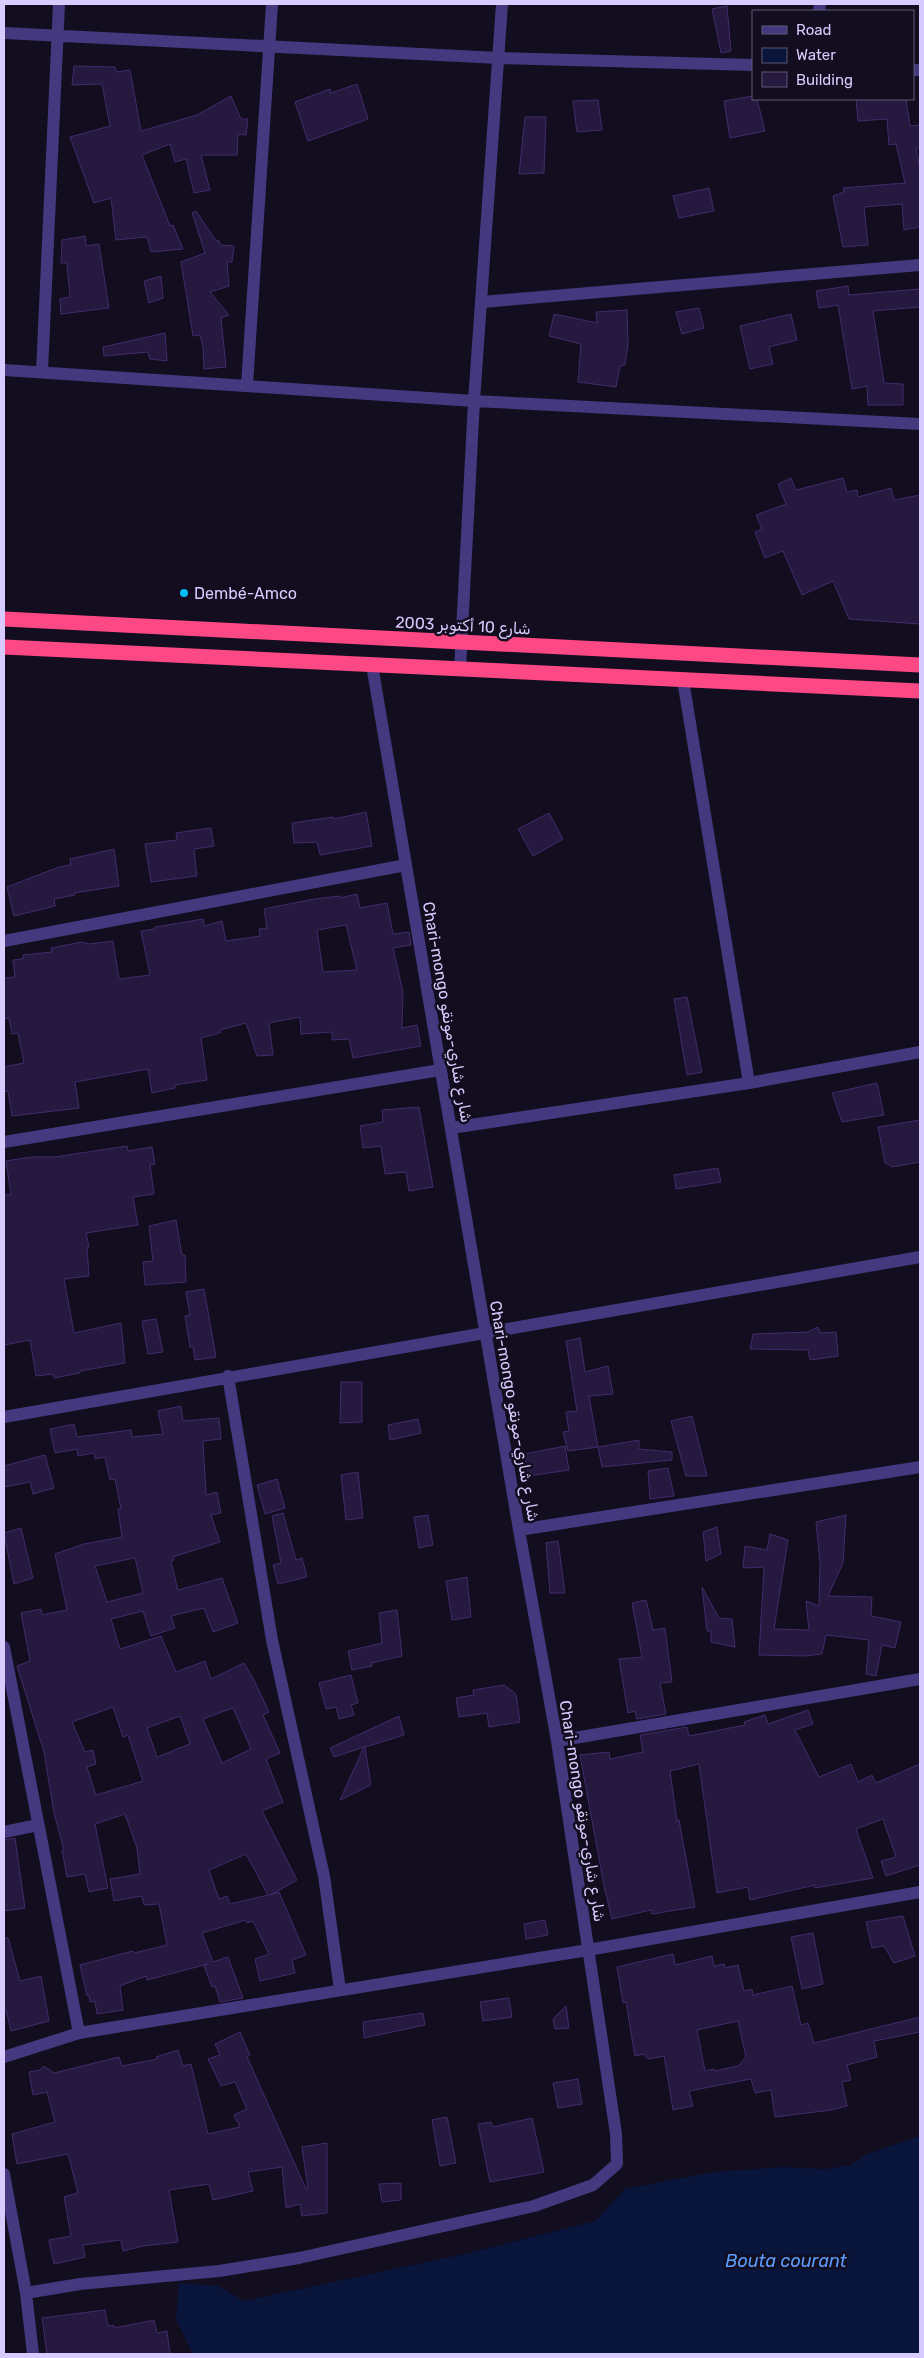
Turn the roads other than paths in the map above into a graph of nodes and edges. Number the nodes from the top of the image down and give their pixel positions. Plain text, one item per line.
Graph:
1 (60, 4) edge
2 (272, 4) edge
3 (502, 4) edge
4 (4, 33) edge
5 (57, 35) junction
6 (269, 47) junction
7 (499, 58) junction
8 (752, 66) edge
9 (920, 264) edge
10 (482, 302) junction
11 (4, 370) edge
12 (42, 371) junction
13 (247, 385) junction
14 (474, 401) junction
15 (920, 424) edge
16 (4, 619) edge
17 (462, 643) junction
18 (4, 647) edge
19 (372, 665) junction
20 (920, 665) edge
21 (460, 669) junction
22 (683, 680) junction
23 (920, 691) edge
24 (406, 865) junction
25 (4, 941) edge
26 (920, 1052) edge
27 (440, 1070) junction
28 (749, 1082) junction
29 (451, 1128) junction
30 (4, 1142) edge
31 (920, 1257) edge
32 (485, 1332) junction
33 (228, 1376) junction
34 (4, 1417) edge
35 (920, 1467) edge
36 (519, 1530) junction
37 (4, 1647) edge
38 (920, 1679) edge
39 (557, 1741) junction
40 (38, 1825) junction
41 (4, 1832) edge
42 (920, 1892) edge
43 (588, 1950) junction
44 (340, 1990) junction
45 (80, 2033) junction
46 (4, 2057) edge
47 (4, 2174) edge
48 (26, 2293) junction
49 (33, 2354) edge

1 - 5 street
2 - 6 street
3 - 7 street
4 - 5 street
5 - 6 street
5 - 12 street
6 - 7 street
6 - 13 street
7 - 8 street
7 - 10 street
9 - 10 street
10 - 14 street
11 - 12 street
12 - 13 street
13 - 14 street
14 - 15 street
14 - 17 street
16 - 17 highway, شارع 10 أكتوبر 2003
17 - 20 highway, شارع 10 أكتوبر 2003
17 - 21 street
18 - 19 highway
19 - 21 highway
19 - 24 street, Chari-mongo شار ع شاري-مونقو
21 - 22 highway
22 - 23 highway
22 - 28 street
24 - 25 street
24 - 27 street, Chari-mongo شار ع شاري-مونقو
26 - 28 street
27 - 29 street, Chari-mongo شار ع شاري-مونقو
27 - 30 street
28 - 29 street
29 - 32 street, Chari-mongo شار ع شاري-مونقو
31 - 32 street
32 - 33 street
32 - 36 street, Chari-mongo شار ع شاري-مونقو
33 - 34 street
33 - 44 street
35 - 36 street
36 - 39 street, Chari-mongo شار ع شاري-مونقو
37 - 40 street
38 - 39 street
39 - 43 street, Chari-mongo شار ع شاري-مونقو
40 - 41 street
40 - 45 street
42 - 43 street
43 - 44 street
43 - 48 street, Chari-mongo شار ع شاري-مونقو
44 - 45 street
45 - 46 street
47 - 48 street
48 - 49 street

